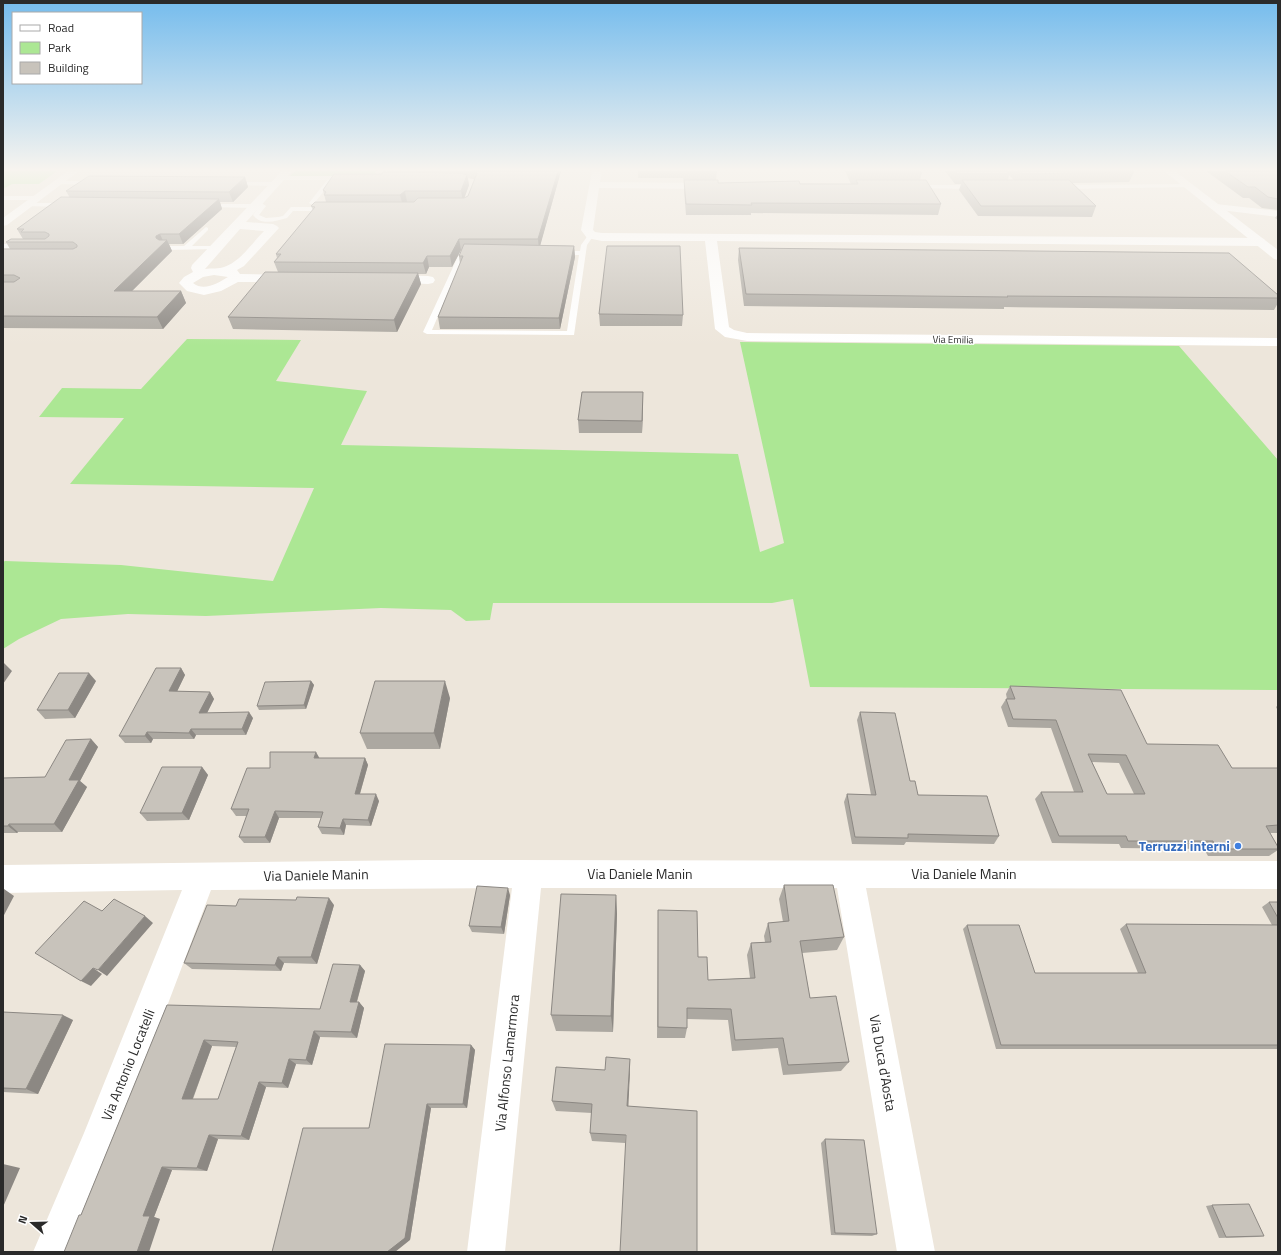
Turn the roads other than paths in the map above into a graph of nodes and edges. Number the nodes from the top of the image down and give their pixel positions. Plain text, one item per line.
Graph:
1 (206, 229) dead end
2 (234, 230) edge
3 (272, 230) edge
4 (587, 230) edge
5 (1244, 230) edge
6 (591, 235) junction
7 (711, 239) junction
8 (1260, 242) junction
9 (3, 246) edge
10 (35, 246) edge
11 (165, 248) edge
12 (186, 248) junction
13 (216, 248) junction
14 (478, 252) edge
15 (553, 253) edge
16 (583, 253) junction
17 (1278, 256) edge
18 (201, 273) junction
19 (230, 275) junction
20 (305, 279) edge
21 (374, 279) edge
22 (428, 280) dead end
23 (1278, 342) edge
24 (528, 874) junction
25 (849, 874) junction
26 (1278, 875) edge
27 (202, 877) junction
28 (3, 879) edge
29 (52, 1252) edge
30 (486, 1252) edge
31 (916, 1252) edge

1 - 12 lane
2 - 13 street
3 - 19 street
4 - 6 street
5 - 8 street
6 - 7 street
6 - 16 lane
7 - 8 street
7 - 23 street, Via Emilia
8 - 17 street
9 - 10 lane
11 - 12 lane
12 - 13 lane
13 - 18 street
14 - 16 lane
15 - 16 lane
18 - 19 street
18 - 19 street
19 - 20 street
21 - 22 street
24 - 25 street, Via Daniele Manin
24 - 27 street, Via Daniele Manin
24 - 30 street, Via Alfonso Lamarmora
25 - 26 street, Via Daniele Manin
25 - 31 street, Via Duca d'Aosta
27 - 28 street, Via Daniele Manin
27 - 29 street, Via Antonio Locatelli

